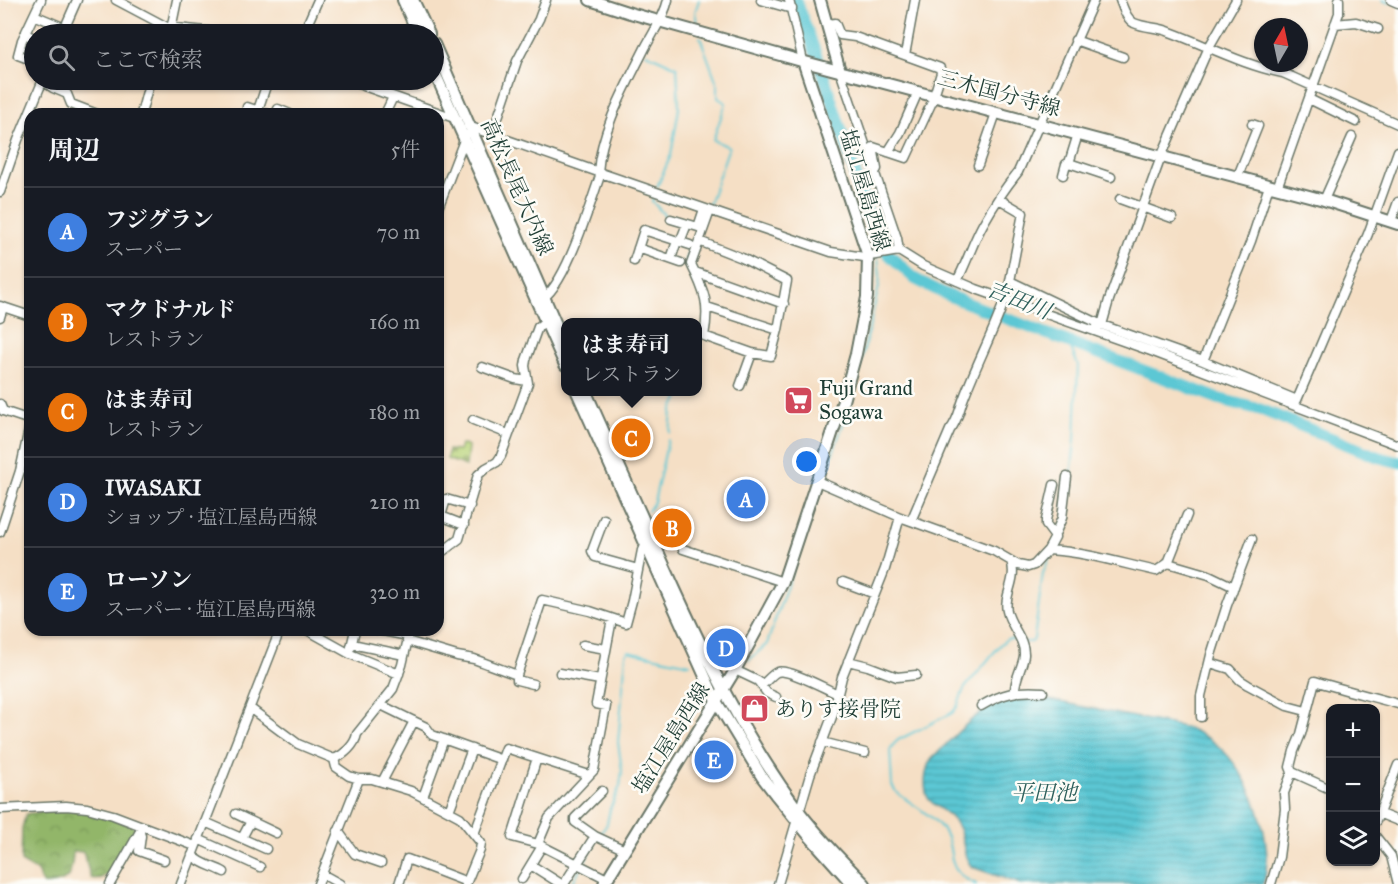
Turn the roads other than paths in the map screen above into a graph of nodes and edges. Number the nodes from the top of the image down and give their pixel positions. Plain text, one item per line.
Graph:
1 (41, 0) edge
2 (78, 0) edge
3 (116, 0) edge
4 (177, 0) edge
5 (318, 0) edge
6 (403, 0) edge
7 (413, 0) edge
8 (546, 0) edge
9 (590, 0) edge
10 (668, 0) edge
11 (761, 0) edge
12 (820, 0) edge
13 (915, 0) edge
14 (1094, 0) edge
15 (1120, 0) edge
16 (1236, 0) edge
17 (1339, 0) edge
18 (1391, 0) edge
19 (1398, 3) edge
20 (790, 4) edge
21 (34, 15) junction
22 (660, 21) junction
23 (30, 24) edge
24 (51, 24) edge
25 (67, 24) edge
26 (161, 24) edge
27 (172, 24) edge
28 (307, 24) edge
29 (414, 24) edge
30 (424, 24) edge
31 (827, 24) junction
32 (1335, 24) junction
33 (1378, 29) dead end
34 (24, 37) edge
35 (1075, 40) junction
36 (1209, 47) junction
37 (905, 55) junction
38 (24, 57) edge
39 (1124, 57) dead end
40 (804, 62) junction
41 (444, 67) edge
42 (839, 70) junction
43 (1313, 87) junction
44 (39, 90) edge
45 (58, 90) edge
46 (147, 90) edge
47 (265, 90) edge
48 (373, 90) edge
49 (442, 90) edge
50 (918, 92) junction
51 (933, 96) junction
52 (393, 98) junction
53 (1309, 99) junction
54 (247, 107) dead end
55 (31, 108) edge
56 (81, 108) edge
57 (143, 108) edge
58 (251, 108) edge
59 (259, 108) edge
60 (388, 108) edge
61 (424, 108) edge
62 (996, 113) junction
63 (444, 115) edge
64 (454, 118) junction
65 (1356, 122) dead end
66 (1038, 124) junction
67 (1252, 124) dead end
68 (1398, 124) edge
69 (24, 126) edge
70 (469, 126) junction
71 (492, 135) junction
72 (1078, 135) junction
73 (1352, 137) dead end
74 (464, 140) junction
75 (1398, 151) edge
76 (888, 152) junction
77 (1161, 157) junction
78 (1069, 163) junction
79 (978, 165) dead end
80 (874, 172) junction
81 (599, 173) junction
82 (1063, 175) dead end
83 (1111, 177) dead end
84 (1238, 178) junction
85 (1273, 187) junction
86 (0, 192) edge
87 (444, 192) edge
88 (1120, 198) dead end
89 (999, 199) junction
90 (1324, 201) junction
91 (1398, 202) edge
92 (1143, 208) junction
93 (707, 210) junction
94 (1374, 216) junction
95 (671, 219) dead end
96 (1172, 219) dead end
97 (1394, 222) edge
98 (687, 224) junction
99 (699, 241) junction
100 (678, 242) junction
101 (690, 245) dead end
102 (638, 248) junction
103 (897, 252) junction
104 (870, 256) junction
105 (671, 259) junction
106 (634, 261) dead end
107 (681, 263) dead end
108 (694, 272) junction
109 (957, 280) junction
110 (540, 299) junction
111 (1004, 302) junction
112 (784, 304) junction
113 (1, 306) edge
114 (707, 307) junction
115 (24, 314) edge
116 (0, 317) edge
117 (549, 319) junction
118 (1061, 320) junction
119 (1102, 325) junction
120 (778, 330) junction
121 (561, 338) edge
122 (561, 353) edge
123 (752, 353) junction
124 (1203, 361) junction
125 (482, 367) dead end
126 (527, 381) junction
127 (740, 386) dead end
128 (579, 396) edge
129 (588, 396) edge
130 (0, 404) edge
131 (24, 418) edge
132 (473, 420) dead end
133 (508, 434) junction
134 (1398, 445) edge
135 (24, 453) edge
136 (1067, 477) dead end
137 (817, 481) junction
138 (1065, 488) junction
139 (444, 504) edge
140 (470, 506) junction
141 (1187, 515) dead end
142 (900, 517) junction
143 (444, 518) edge
144 (604, 519) dead end
145 (911, 520) junction
146 (464, 525) junction
147 (0, 532) edge
148 (1055, 534) junction
149 (1252, 539) dead end
150 (647, 548) junction
151 (683, 549) dead end
152 (444, 550) edge
153 (1051, 550) junction
154 (1011, 560) junction
155 (1168, 562) junction
156 (638, 570) junction
157 (783, 582) junction
158 (843, 582) dead end
159 (1234, 587) junction
160 (875, 594) junction
161 (612, 619) junction
162 (278, 636) edge
163 (318, 636) edge
164 (354, 636) edge
165 (408, 636) edge
166 (352, 644) junction
167 (583, 645) dead end
168 (606, 649) junction
169 (350, 654) junction
170 (404, 655) junction
171 (848, 661) junction
172 (1210, 663) junction
173 (735, 670) junction
174 (560, 673) dead end
175 (399, 674) junction
176 (517, 675) junction
177 (916, 675) dead end
178 (600, 681) junction
179 (533, 684) dead end
180 (762, 685) junction
181 (723, 690) junction
182 (1015, 692) junction
183 (1043, 692) dead end
184 (838, 694) junction
185 (776, 697) dead end
186 (716, 701) junction
187 (381, 705) junction
188 (1398, 705) edge
189 (981, 706) dead end
190 (251, 709) junction
191 (1306, 711) junction
192 (1201, 717) dead end
193 (414, 721) junction
194 (444, 739) junction
195 (822, 742) junction
196 (472, 749) junction
197 (865, 753) dead end
198 (537, 758) junction
199 (334, 759) junction
200 (502, 760) junction
201 (1398, 765) edge
202 (1292, 772) junction
203 (589, 775) junction
204 (359, 779) junction
205 (382, 782) junction
206 (1326, 787) edge
207 (602, 791) dead end
208 (423, 797) junction
209 (0, 809) edge
210 (449, 811) junction
211 (1377, 812) edge
212 (236, 814) dead end
213 (1380, 814) edge
214 (798, 817) junction
215 (251, 821) junction
216 (1398, 821) edge
217 (205, 822) junction
218 (141, 829) junction
219 (338, 831) junction
220 (276, 833) dead end
221 (474, 834) junction
222 (242, 838) junction
223 (598, 838) junction
224 (1380, 842) edge
225 (540, 845) junction
226 (195, 847) junction
227 (266, 849) dead end
228 (625, 850) junction
229 (164, 860) dead end
230 (381, 863) dead end
231 (531, 865) junction
232 (260, 867) dead end
233 (579, 867) junction
234 (224, 872) dead end
235 (322, 874) junction
236 (522, 879) dead end
237 (447, 880) edge
238 (605, 882) edge
239 (466, 883) edge
240 (110, 884) edge
241 (181, 884) edge
242 (318, 884) edge
243 (340, 884) edge
244 (399, 884) edge
245 (563, 884) edge
246 (778, 884) edge
247 (852, 884) edge
248 (865, 884) edge
249 (1270, 884) edge
250 (1398, 884) edge

1 - 21 street
2 - 25 street
3 - 26 street
4 - 27 street
5 - 28 street
6 - 29 main road
7 - 30 main road
8 - 71 street
9 - 22 main road, 三木国分寺線
10 - 22 street
11 - 20 street
12 - 31 main road
13 - 37 street
14 - 35 street
15 - 36 street
16 - 36 street
17 - 32 street
18 - 19 street
20 - 40 street
21 - 23 street
21 - 24 street
22 - 40 main road, 三木国分寺線
22 - 81 street
31 - 37 street
31 - 42 main road
32 - 33 street
32 - 43 street
34 - 38 street
35 - 39 street
35 - 66 street
36 - 43 street
36 - 77 street
37 - 51 street
40 - 42 main road, 三木国分寺線
40 - 104 main road, 塩江屋島西線
41 - 70 main road, 高松長尾大内線
42 - 50 main road, 三木国分寺線
42 - 80 street
43 - 53 street
43 - 68 street
44 - 55 street
45 - 56 street
46 - 57 street
47 - 59 street
48 - 52 street
49 - 64 main road, 高松長尾大内線
50 - 51 main road, 三木国分寺線
50 - 76 street
51 - 62 main road, 三木国分寺線
51 - 76 street
52 - 60 street
52 - 61 street
53 - 65 street
53 - 85 street
54 - 58 street
62 - 66 main road, 三木国分寺線
62 - 79 street
63 - 64 street
64 - 70 street
64 - 74 main road, 高松長尾大内線
66 - 72 main road, 三木国分寺線
66 - 89 street
67 - 84 street
69 - 86 street
70 - 71 street
70 - 74 street
70 - 110 main road, 高松長尾大内線
71 - 81 street
72 - 77 main road, 三木国分寺線
72 - 78 street
73 - 90 street
74 - 87 street
74 - 110 main road, 高松長尾大内線
75 - 94 street
76 - 80 street
77 - 84 main road, 三木国分寺線
77 - 92 street
78 - 82 street
78 - 83 street
80 - 103 street
81 - 93 street
81 - 110 street
84 - 85 main road, 三木国分寺線
85 - 90 main road, 三木国分寺線
85 - 124 street
88 - 92 street
89 - 109 street
89 - 119 street
90 - 94 main road, 三木国分寺線
91 - 97 street
92 - 96 street
92 - 119 street
93 - 98 street
93 - 99 street
93 - 104 street
94 - 97 main road, 三木国分寺線
94 - 124 street
95 - 98 street
98 - 100 street
99 - 108 street
99 - 112 street
100 - 101 street
100 - 102 street
100 - 105 street
102 - 105 street
102 - 106 street
103 - 104 street
103 - 109 street
104 - 137 main road, 塩江屋島西線
105 - 107 street
108 - 112 street
108 - 114 street
109 - 111 street
110 - 117 main road, 高松長尾大内線
111 - 118 street
111 - 145 street
112 - 120 street
113 - 115 street
113 - 116 street
114 - 120 street
114 - 123 street
117 - 121 main road, 高松長尾大内線
117 - 122 main road, 高松長尾大内線
117 - 126 street
118 - 119 street
118 - 134 street
119 - 124 street
120 - 123 street
123 - 127 street
125 - 126 street
126 - 133 street
128 - 150 main road
129 - 181 main road
130 - 131 street
132 - 133 street
133 - 140 street
135 - 147 street
136 - 138 street
137 - 142 street
137 - 157 main road, 塩江屋島西線
138 - 148 street
138 - 148 street
139 - 140 street
140 - 146 street
141 - 155 street
142 - 145 street
142 - 160 street
143 - 146 street
144 - 156 street
145 - 154 street
146 - 152 street
148 - 153 street
149 - 159 street
150 - 156 street
150 - 186 main road
151 - 157 street
153 - 154 street
153 - 155 street
154 - 182 street
155 - 159 street
156 - 161 street
157 - 173 main road, 塩江屋島西線
158 - 160 street
159 - 172 street
160 - 171 street
161 - 168 street
161 - 176 street
162 - 190 street
163 - 169 street
164 - 166 street
165 - 170 street
165 - 176 street
166 - 169 street
166 - 170 street
167 - 168 street
168 - 178 street
169 - 175 street
170 - 175 street
171 - 177 street
171 - 184 street
172 - 191 street
172 - 192 street
173 - 180 street
173 - 181 main road, 塩江屋島西線
174 - 178 street
175 - 187 street
176 - 179 street
178 - 203 street
180 - 184 street
180 - 185 street
181 - 186 main road, 塩江屋島西線
181 - 214 main road
182 - 183 street
182 - 189 street
184 - 195 street
186 - 214 main road
186 - 228 main road, 塩江屋島西線
187 - 193 street
187 - 199 street
188 - 191 street
190 - 199 street
190 - 217 street
191 - 202 street
193 - 194 street
193 - 205 street
194 - 196 street
194 - 208 street
195 - 197 street
195 - 214 street
196 - 200 street
196 - 210 street
198 - 200 street
198 - 203 street
198 - 225 street
199 - 204 street
200 - 221 street
201 - 211 street
202 - 206 street
202 - 249 street
203 - 225 street
204 - 205 street
204 - 219 street
205 - 208 street
207 - 223 street
208 - 210 street
209 - 218 street
210 - 221 street
212 - 215 street
213 - 216 street
214 - 246 street
214 - 247 main road
214 - 248 main road
215 - 220 street
215 - 222 street
217 - 222 street
217 - 226 street
218 - 226 street
218 - 229 street
218 - 240 street
219 - 230 street
219 - 235 street
221 - 239 street
222 - 227 street
223 - 228 street
223 - 233 street
224 - 250 street
225 - 231 street
225 - 233 street
226 - 232 street
226 - 234 street
226 - 241 street
228 - 238 main road, 塩江屋島西線
231 - 236 street
231 - 245 street
233 - 238 street
233 - 245 street
235 - 242 street
235 - 243 street
237 - 239 street
237 - 244 street

